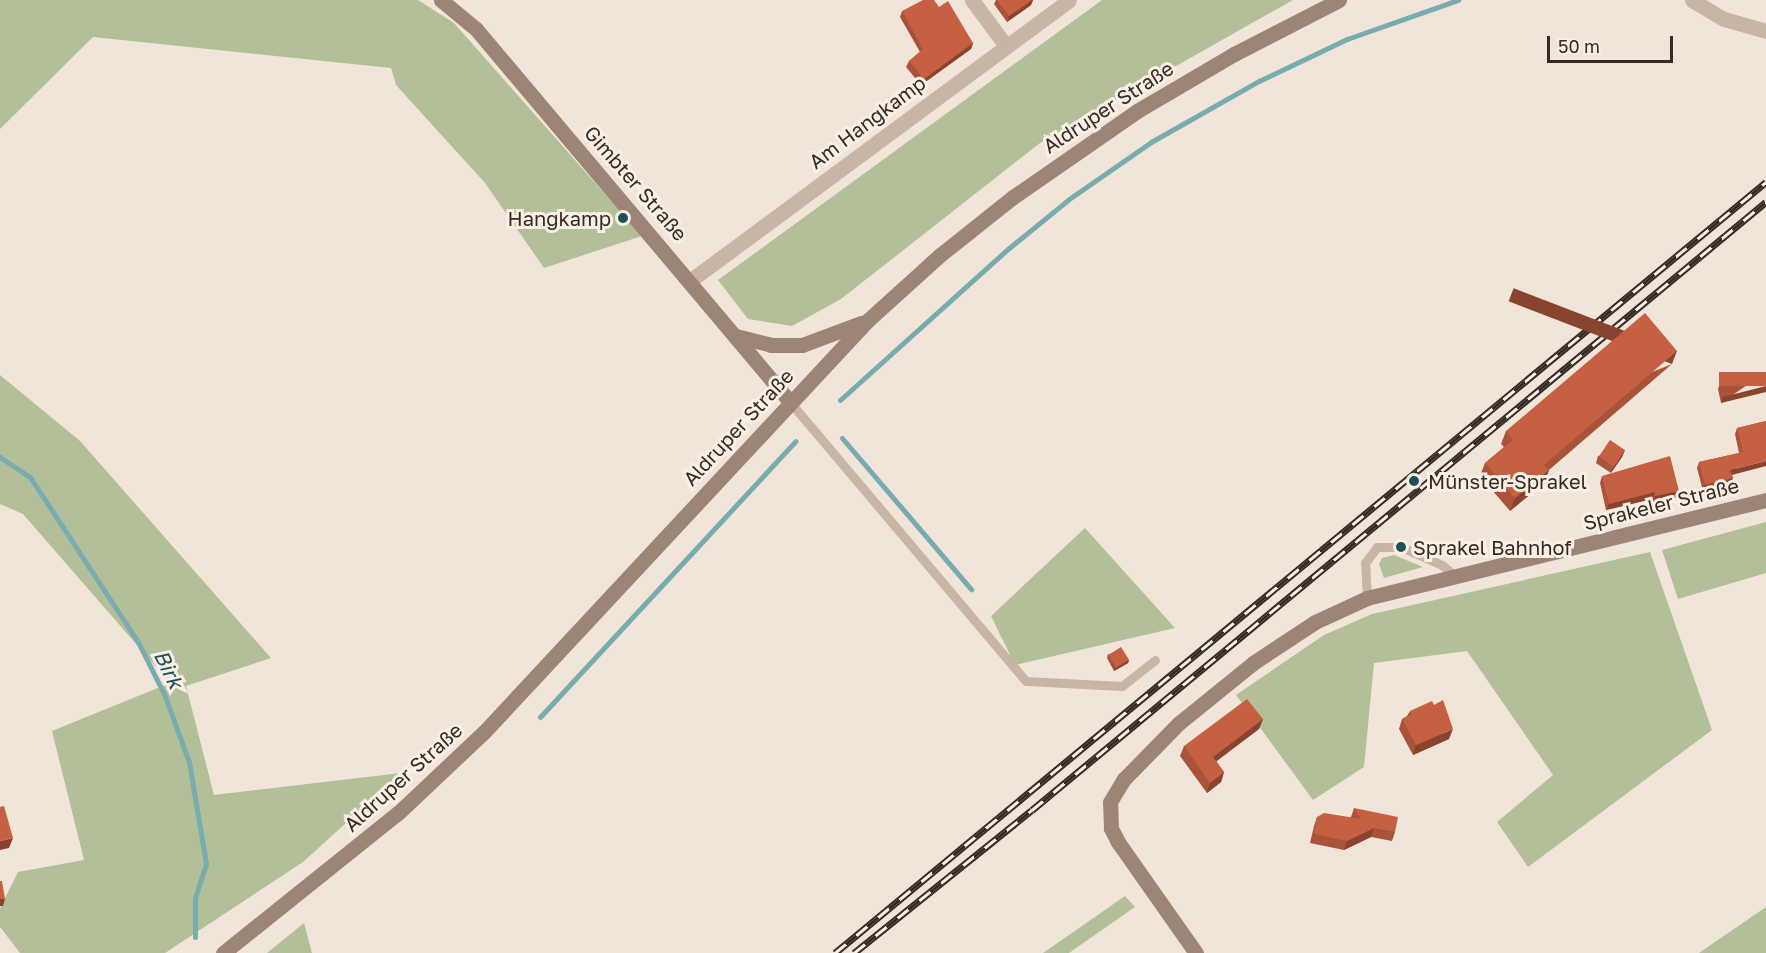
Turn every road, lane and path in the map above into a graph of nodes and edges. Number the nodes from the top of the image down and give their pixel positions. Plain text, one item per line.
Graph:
1 (441, 0) edge
2 (972, 0) edge
3 (1069, 0) edge
4 (1339, 0) edge
5 (1692, 0) edge
6 (1766, 31) edge
7 (1006, 46) junction
8 (691, 280) junction
9 (867, 321) junction
10 (736, 336) junction
11 (790, 402) junction
12 (1766, 500) edge
13 (1454, 575) junction
14 (1367, 598) junction
15 (1155, 660) dead end
16 (223, 953) edge
17 (1196, 953) edge

1 - 8 main road, Gimbter Straße
2 - 7 street
3 - 7 street, Am Hangkamp
4 - 9 main road, Aldruper Straße
5 - 6 street
7 - 8 street, Am Hangkamp
8 - 10 main road, Gimbter Straße
9 - 10 main road
9 - 11 main road, Aldruper Straße
10 - 11 main road, Gimbter Straße
11 - 15 lane
11 - 16 main road, Aldruper Straße
12 - 13 main road, Sprakeler Straße
13 - 14 main road, Sprakeler Straße
13 - 14 lane
14 - 17 main road, Sprakeler Straße

